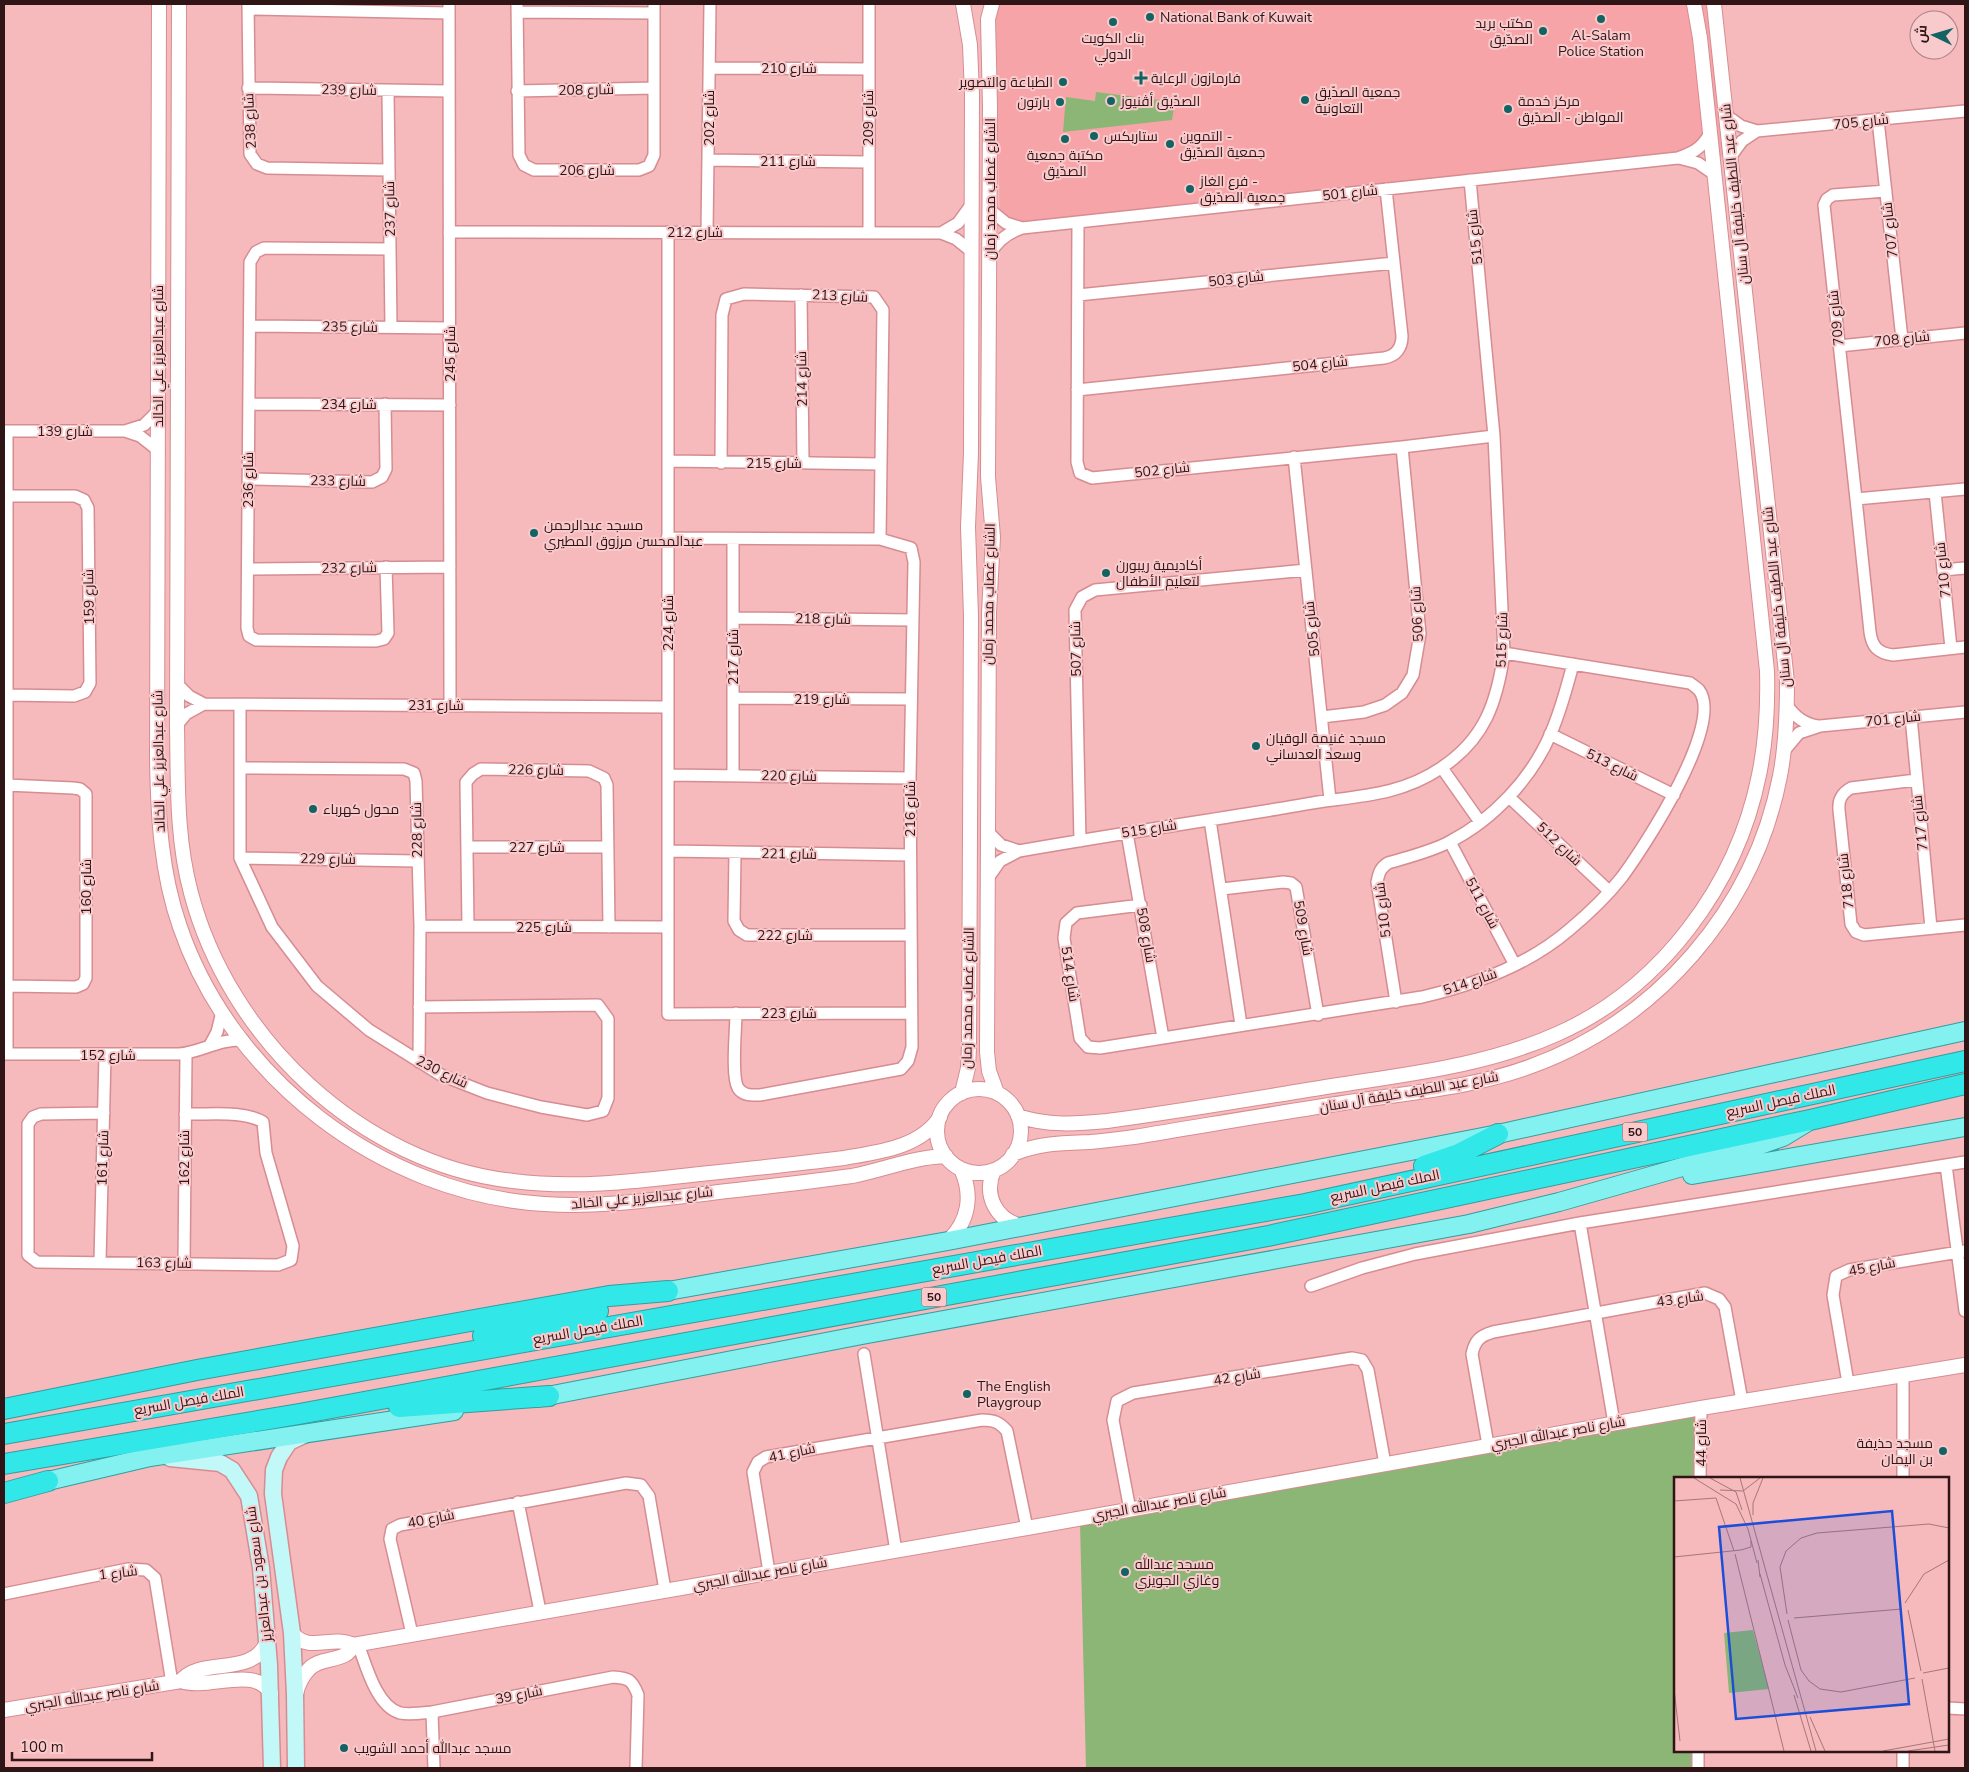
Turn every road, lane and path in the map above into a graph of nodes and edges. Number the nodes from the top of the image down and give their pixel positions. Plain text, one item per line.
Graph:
1 (159, 4) edge
2 (179, 4) edge
3 (710, 4) edge
4 (869, 4) edge
5 (963, 4) edge
6 (992, 4) edge
7 (1694, 4) edge
8 (1714, 4) edge
9 (248, 6) edge
10 (386, 8) edge
11 (449, 8) edge
12 (517, 8) edge
13 (654, 8) edge
14 (709, 68) junction
15 (868, 69) junction
16 (248, 88) junction
17 (654, 88) junction
18 (388, 90) junction
19 (449, 91) junction
20 (517, 91) junction
21 (1965, 111) edge
22 (1726, 116) junction
23 (1878, 120) junction
24 (1758, 132) junction
25 (1709, 136) junction
26 (158, 140) junction
27 (1731, 156) junction
28 (1678, 158) junction
29 (708, 160) junction
30 (868, 162) junction
31 (389, 170) junction
32 (1714, 174) junction
33 (1470, 180) junction
34 (1386, 189) junction
35 (1886, 191) junction
36 (971, 205) junction
37 (989, 209) junction
38 (1078, 222) junction
39 (1022, 228) junction
40 (179, 231) junction
41 (449, 232) junction
42 (668, 232) junction
43 (707, 232) junction
44 (869, 232) junction
45 (941, 233) junction
46 (390, 249) junction
47 (971, 251) junction
48 (989, 256) junction
49 (1394, 263) junction
50 (801, 295) junction
51 (1078, 295) junction
52 (250, 326) junction
53 (391, 327) junction
54 (450, 328) junction
55 (1965, 333) edge
56 (1902, 339) junction
57 (1840, 346) junction
58 (1751, 350) junction
59 (1734, 358) junction
60 (1077, 390) junction
61 (249, 404) junction
62 (385, 404) junction
63 (450, 405) junction
64 (158, 411) junction
65 (6, 431) edge
66 (125, 432) junction
67 (1494, 436) junction
68 (1761, 442) junction
69 (1402, 447) junction
70 (158, 451) junction
71 (1294, 458) junction
72 (668, 461) junction
73 (803, 462) junction
74 (721, 463) junction
75 (880, 464) junction
76 (248, 479) junction
77 (1965, 489) edge
78 (1935, 492) junction
79 (7, 496) junction
80 (1856, 499) junction
81 (968, 527) junction
82 (992, 530) junction
83 (668, 538) junction
84 (733, 539) junction
85 (880, 539) junction
86 (968, 549) junction
87 (992, 553) junction
88 (158, 558) junction
89 (178, 558) junction
90 (450, 567) junction
91 (386, 568) junction
92 (1965, 568) edge
93 (248, 569) junction
94 (1306, 570) junction
95 (1943, 570) junction
96 (178, 576) junction
97 (158, 577) junction
98 (733, 618) junction
99 (912, 620) junction
100 (1965, 647) edge
101 (1951, 648) junction
102 (1504, 653) junction
103 (1574, 664) junction
104 (177, 684) junction
105 (7, 695) junction
106 (733, 698) junction
107 (911, 699) junction
108 (204, 704) junction
109 (240, 704) junction
110 (450, 705) junction
111 (1787, 705) junction
112 (668, 707) junction
113 (1965, 712) edge
114 (1322, 717) junction
115 (1911, 717) junction
116 (177, 725) junction
117 (1820, 726) junction
118 (5, 731) edge
119 (1550, 734) junction
120 (1784, 751) junction
121 (241, 768) junction
122 (1442, 768) junction
123 (668, 775) junction
124 (733, 775) junction
125 (910, 778) junction
126 (1916, 780) junction
127 (7, 785) junction
128 (1674, 795) junction
129 (1509, 797) junction
130 (1330, 800) junction
131 (1210, 820) junction
132 (1480, 822) junction
133 (988, 832) junction
134 (1127, 833) junction
135 (1080, 840) junction
136 (1450, 842) junction
137 (467, 847) junction
138 (608, 847) junction
139 (668, 851) junction
140 (1019, 851) junction
141 (736, 853) junction
142 (910, 855) junction
143 (240, 858) junction
144 (417, 861) junction
145 (988, 879) junction
146 (1222, 889) junction
147 (1609, 891) junction
148 (1141, 905) junction
149 (1965, 925) edge
150 (420, 926) junction
151 (468, 926) junction
152 (609, 927) junction
153 (668, 927) junction
154 (1931, 928) junction
155 (910, 935) junction
156 (1515, 965) junction
157 (6, 986) junction
158 (1396, 1002) junction
159 (419, 1007) junction
160 (222, 1012) junction
161 (911, 1013) junction
162 (668, 1014) joint
163 (736, 1014) junction
164 (1318, 1015) junction
165 (1241, 1025) junction
166 (1965, 1030) edge
167 (1164, 1038) junction
168 (243, 1040) junction
169 (210, 1045) junction
170 (5, 1054) edge
171 (186, 1054) junction
172 (105, 1055) junction
173 (1965, 1061) edge
174 (419, 1062) junction
175 (1411, 1074) junction
176 (1965, 1084) edge
177 (962, 1092) junction
178 (998, 1093) junction
179 (1351, 1102) junction
180 (104, 1113) junction
181 (185, 1114) junction
182 (940, 1116) junction
183 (1018, 1116) junction
184 (1810, 1120) junction
185 (1965, 1127) edge
186 (1498, 1134) junction
187 (1013, 1154) junction
188 (946, 1156) junction
189 (1965, 1162) edge
190 (1946, 1165) junction
191 (961, 1169) junction
192 (994, 1170) junction
193 (1603, 1190) junction
194 (1304, 1204) junction
195 (1580, 1223) junction
196 (1024, 1226) junction
197 (948, 1241) junction
198 (1961, 1252) edge
199 (100, 1261) junction
200 (184, 1263) junction
201 (1311, 1286) dead end
202 (668, 1291) junction
203 (1965, 1311) edge
204 (1596, 1314) junction
205 (864, 1354) dead end
206 (1965, 1365) edge
207 (356, 1371) junction
208 (1903, 1376) junction
209 (1848, 1383) junction
210 (550, 1396) junction
211 (1742, 1401) junction
212 (1701, 1408) junction
213 (4, 1409) edge
214 (300, 1414) junction
215 (1614, 1423) junction
216 (4, 1434) edge
217 (306, 1434) junction
218 (878, 1438) junction
219 (1488, 1445) junction
220 (150, 1457) junction
221 (4, 1464) edge
222 (1385, 1464) junction
223 (1700, 1477) edge
224 (1903, 1477) edge
225 (48, 1481) joint
226 (4, 1491) edge
227 (518, 1502) junction
228 (1130, 1510) junction
229 (1027, 1528) junction
230 (896, 1551) junction
231 (284, 1566) junction
232 (261, 1568) junction
233 (769, 1572) junction
234 (665, 1590) junction
235 (4, 1594) edge
236 (540, 1611) junction
237 (292, 1632) junction
238 (412, 1634) junction
239 (267, 1642) junction
240 (356, 1644) junction
241 (177, 1682) junction
242 (271, 1694) junction
243 (295, 1694) junction
244 (1949, 1708) edge
245 (1965, 1709) edge
246 (4, 1710) edge
247 (432, 1712) junction
248 (1698, 1752) edge
249 (1902, 1752) edge
250 (272, 1768) edge
251 (296, 1768) edge
252 (434, 1768) edge
253 (636, 1768) edge
254 (1698, 1768) edge
255 (1902, 1768) edge

1 - 26 street, شارع عبدالعزيز علي الخالد
2 - 40 street, شارع عبدالعزيز علي الخالد
3 - 14 street, شارع 202
4 - 15 street, شارع 209
5 - 36 street, الشارع غصاب محمد زمان
6 - 37 street, الشارع غصاب محمد زمان
7 - 25 street, شارع عبد اللطيف خليفة آل سنان
8 - 22 street, شارع عبد اللطيف خليفة آل سنان
9 - 10 street
9 - 16 street, شارع 238
10 - 11 street
11 - 19 street, شارع 245
12 - 13 street
12 - 20 street, شارع 206
13 - 17 street, شارع 206
14 - 15 street, شارع 210
14 - 29 street, شارع 202
15 - 30 street, شارع 209
16 - 18 street, شارع 239
16 - 31 street, شارع 238
17 - 20 street, شارع 208
17 - 20 street, شارع 206
18 - 19 street, شارع 239
18 - 31 street, شارع 237
19 - 41 street, شارع 245
21 - 23 street, شارع 705
22 - 24 street, شارع 705
22 - 27 street, شارع عبد اللطيف خليفة آل سنان
23 - 24 street, شارع 705
23 - 35 street, شارع 707
24 - 27 street
25 - 28 street, شارع 501
25 - 32 street, شارع عبد اللطيف خليفة آل سنان
26 - 40 street
26 - 64 street, شارع عبدالعزيز علي الخالد
27 - 58 street, شارع عبد اللطيف خليفة آل سنان
28 - 32 street, شارع 501
28 - 33 street, شارع 501
29 - 30 street, شارع 211
29 - 43 street, شارع 202
30 - 44 street, شارع 209
31 - 46 street, شارع 237
32 - 59 street, شارع عبد اللطيف خليفة آل سنان
33 - 34 street, شارع 501
33 - 67 street, شارع 515
34 - 38 street, شارع 501
34 - 49 street, شارع 504
35 - 56 street, شارع 707
35 - 57 street, شارع 709
36 - 45 street
36 - 47 street, الشارع غصاب محمد زمان
37 - 39 street
37 - 48 street, الشارع غصاب محمد زمان
38 - 39 street, شارع 501
38 - 51 street, شارع 502
39 - 48 street, شارع 501
40 - 89 street, شارع عبدالعزيز علي الخالد
41 - 42 street, شارع 212
41 - 54 street, شارع 245
42 - 43 street, شارع 212
42 - 72 street, شارع 224
43 - 44 street, شارع 212
44 - 45 street, شارع 212
45 - 47 street, شارع 212
46 - 52 street, شارع 236
46 - 53 street, شارع 237
47 - 81 street, الشارع غصاب محمد زمان
48 - 82 street, الشارع غصاب محمد زمان
49 - 51 street, شارع 503
49 - 60 street, شارع 504
50 - 73 street, شارع 214
50 - 74 street, شارع 213
50 - 75 street, شارع 213
51 - 60 street, شارع 502
52 - 53 street, شارع 235
52 - 61 street, شارع 236
53 - 54 street, شارع 235
54 - 63 street, شارع 245
55 - 56 street, شارع 708
56 - 57 street, شارع 708
57 - 80 street, شارع 709
58 - 59 street
58 - 68 street, شارع عبد اللطيف خليفة آل سنان
59 - 68 street
59 - 175 street, شارع عبد اللطيف خليفة آل سنان
60 - 71 street, شارع 502
61 - 62 street, شارع 234
61 - 76 street, شارع 236
62 - 63 street, شارع 234
62 - 76 street, شارع 233
63 - 90 street, شارع 245
64 - 66 street, شارع 139
64 - 70 street, شارع عبدالعزيز علي الخالد
65 - 66 street, شارع 139
65 - 79 street
66 - 70 street, شارع 139
67 - 69 street, شارع 502
67 - 102 street, شارع 515
68 - 111 street, شارع عبد اللطيف خليفة آل سنان
69 - 71 street, شارع 502
69 - 114 street, شارع 506
70 - 88 street, شارع عبدالعزيز علي الخالد
71 - 94 street, شارع 505
72 - 74 street, شارع 215
72 - 83 street, شارع 224
73 - 74 street, شارع 215
73 - 75 street, شارع 215
75 - 85 street, شارع 213
76 - 93 street, شارع 236
77 - 78 street
78 - 80 street
78 - 95 street, شارع 710
79 - 105 street
79 - 105 street, شارع 159
80 - 101 street, شارع 709
81 - 82 street
81 - 86 street, الشارع غصاب محمد زمان
82 - 87 street, الشارع غصاب محمد زمان
83 - 84 street, شارع 216
83 - 112 street, شارع 224
84 - 85 street, شارع 216
84 - 98 street, شارع 217
85 - 99 street, شارع 216
86 - 87 street
86 - 177 street, الشارع غصاب محمد زمان
87 - 133 street, الشارع غصاب محمد زمان
88 - 89 street
88 - 97 street, شارع عبدالعزيز علي الخالد
89 - 96 street, شارع عبدالعزيز علي الخالد
90 - 91 street, شارع 232
90 - 110 street, شارع 245
91 - 93 street, شارع 232
91 - 93 street, شارع 236
92 - 95 street
94 - 114 street, شارع 505
94 - 135 street, شارع 507
95 - 101 street, شارع 710
96 - 97 street
96 - 104 street, شارع عبدالعزيز علي الخالد
97 - 160 street, شارع عبدالعزيز علي الخالد
98 - 99 street, شارع 218
98 - 106 street, شارع 217
99 - 107 street, شارع 216
100 - 101 street, شارع 709
102 - 103 street, شارع 514
102 - 122 street, شارع 515
103 - 119 street, شارع 510
103 - 128 street, شارع 514
104 - 108 street
104 - 116 street, شارع عبدالعزيز علي الخالد
105 - 118 street
106 - 107 street, شارع 219
106 - 124 street, شارع 217
107 - 125 street, شارع 216
108 - 109 street, شارع 231
108 - 116 street
109 - 110 street, شارع 231
109 - 121 street, شارع 230
110 - 112 street, شارع 231
111 - 117 street, شارع 701
111 - 120 street, شارع عبد اللطيف خليفة آل سنان
112 - 123 street, شارع 224
113 - 115 street, شارع 701
114 - 130 street, شارع 505
115 - 117 street, شارع 701
115 - 126 street, شارع 717
116 - 182 street, شارع عبدالعزيز علي الخالد
117 - 120 street, شارع 701
118 - 127 street
119 - 128 street, شارع 513
119 - 129 street, شارع 510
120 - 179 street, شارع عبد اللطيف خليفة آل سنان
121 - 143 street, شارع 230
121 - 144 street, شارع 228
122 - 130 street, شارع 515
122 - 132 street
123 - 124 street, شارع 220
123 - 139 street, شارع 224
124 - 125 street, شارع 220
125 - 142 street, شارع 216
126 - 154 street, شارع 717
126 - 154 street, شارع 718
127 - 157 street
127 - 157 street, شارع 160
128 - 147 street, شارع 514
129 - 132 street, شارع 510
129 - 147 street, شارع 512
130 - 131 street, شارع 515
131 - 134 street, شارع 515
131 - 146 street
132 - 136 street, شارع 510
133 - 140 street
133 - 145 street, الشارع غصاب محمد زمان
134 - 135 street, شارع 515
134 - 148 street, شارع 508
135 - 140 street, شارع 515
136 - 156 street, شارع 511
136 - 158 street, شارع 510
137 - 138 street, شارع 227
137 - 138 street, شارع 226
137 - 151 street, شارع 226
138 - 152 street, شارع 226
139 - 141 street, شارع 221
139 - 153 street, شارع 224
140 - 145 street, شارع 515
141 - 142 street, شارع 221
141 - 155 street, شارع 222
142 - 155 street, شارع 216
143 - 144 street, شارع 229
143 - 174 street, شارع 230
144 - 150 street, شارع 228
145 - 178 street, الشارع غصاب محمد زمان
146 - 164 street, شارع 509
146 - 165 street
147 - 156 street, شارع 514
148 - 167 street, شارع 508
148 - 167 street, شارع 514
149 - 154 street, شارع 718
150 - 151 street, شارع 225
150 - 159 street, شارع 228
151 - 152 street, شارع 225
152 - 153 street, شارع 225
153 - 162 street, شارع 224
155 - 161 street, شارع 216
156 - 158 street, شارع 514
157 - 170 street
158 - 164 street, شارع 514
159 - 174 street, شارع 228
159 - 174 street, شارع 230
160 - 168 street, شارع عبدالعزيز علي الخالد
160 - 169 street
161 - 163 street, شارع 223
161 - 163 street, شارع 216
162 - 163 street, شارع 223
164 - 165 street, شارع 514
165 - 167 street, شارع 514
166 - 186 main road, الملك فيصل السريع
168 - 169 street, شارع 152
168 - 188 street, شارع عبدالعزيز علي الخالد
169 - 171 street, شارع 152
170 - 172 street, شارع 152
171 - 172 street, شارع 152
171 - 181 street, شارع 162
172 - 180 street, شارع 161
173 - 194 highway, الملك فيصل السريع / 50
175 - 179 street
175 - 183 street, شارع عبد اللطيف خليفة آل سنان
176 - 184 highway, الملك فيصل السريع / 50
177 - 178 street
177 - 182 street
178 - 183 street
179 - 187 street, شارع عبد اللطيف خليفة آل سنان
180 - 199 street, شارع 161
180 - 199 street, شارع 163
181 - 200 street, شارع 162
181 - 200 street, شارع 163
182 - 188 street
183 - 187 street
184 - 193 main road, الملك فيصل السريع
184 - 214 highway, الملك فيصل السريع / 50
185 - 193 main road
186 - 194 highway
186 - 196 main road, الملك فيصل السريع
187 - 192 street
188 - 191 street
189 - 190 street
190 - 195 street
190 - 198 street
191 - 192 street
191 - 197 street
192 - 196 street
193 - 210 main road, الملك فيصل السريع
194 - 207 highway, الملك فيصل السريع / 50
195 - 201 street
195 - 204 street
196 - 197 main road, الملك فيصل السريع
197 - 202 main road, الملك فيصل السريع
198 - 203 street
198 - 209 street, شارع 45
199 - 200 street, شارع 163
202 - 207 highway
202 - 213 highway
204 - 211 street, شارع 43
204 - 215 street
204 - 219 street, شارع 43
205 - 218 street
206 - 208 street, شارع ناصر عبدالله الجبري
207 - 216 highway, الملك فيصل السريع / 50
208 - 209 street, شارع ناصر عبدالله الجبري
208 - 224 street
209 - 211 street, شارع ناصر عبدالله الجبري
210 - 214 highway
210 - 217 main road, الملك فيصل السريع
211 - 212 street, شارع ناصر عبدالله الجبري
212 - 215 street, شارع ناصر عبدالله الجبري
212 - 223 street, شارع 44
214 - 221 highway, الملك فيصل السريع / 50
215 - 219 street, شارع ناصر عبدالله الجبري
217 - 220 main road, الملك فيصل السريع
217 - 231 main road, شارع سعود بن عبدالعزيز
218 - 229 street, شارع 41
218 - 230 street
218 - 233 street, شارع 41
219 - 222 street, شارع ناصر عبدالله الجبري
220 - 225 main road, الملك فيصل السريع
220 - 232 main road, شارع سعود بن عبدالعزيز
222 - 228 street, شارع ناصر عبدالله الجبري
222 - 228 street, شارع 42
225 - 226 highway
227 - 234 street, شارع 40
227 - 236 street
227 - 238 street, شارع 40
228 - 229 street, شارع ناصر عبدالله الجبري
229 - 230 street, شارع ناصر عبدالله الجبري
230 - 233 street, شارع ناصر عبدالله الجبري
231 - 232 main road
231 - 237 main road, شارع سعود بن عبدالعزيز
232 - 239 main road, شارع سعود بن عبدالعزيز
233 - 234 street, شارع ناصر عبدالله الجبري
234 - 236 street, شارع ناصر عبدالله الجبري
235 - 241 street, شارع 1
236 - 238 street, شارع ناصر عبدالله الجبري
237 - 240 street, شارع ناصر عبدالله الجبري
237 - 243 main road, شارع سعود بن عبدالعزيز
238 - 240 street, شارع ناصر عبدالله الجبري
239 - 241 street, شارع ناصر عبدالله الجبري
239 - 242 main road, شارع سعود بن عبدالعزيز
240 - 243 street, شارع ناصر عبدالله الجبري
240 - 247 street, شارع 39
241 - 242 street, شارع ناصر عبدالله الجبري
241 - 246 street, شارع ناصر عبدالله الجبري
242 - 250 main road, شارع سعود بن عبدالعزيز
243 - 251 main road, شارع سعود بن عبدالعزيز
244 - 245 street
247 - 252 street
247 - 253 street, شارع 39
248 - 254 street
249 - 255 street

